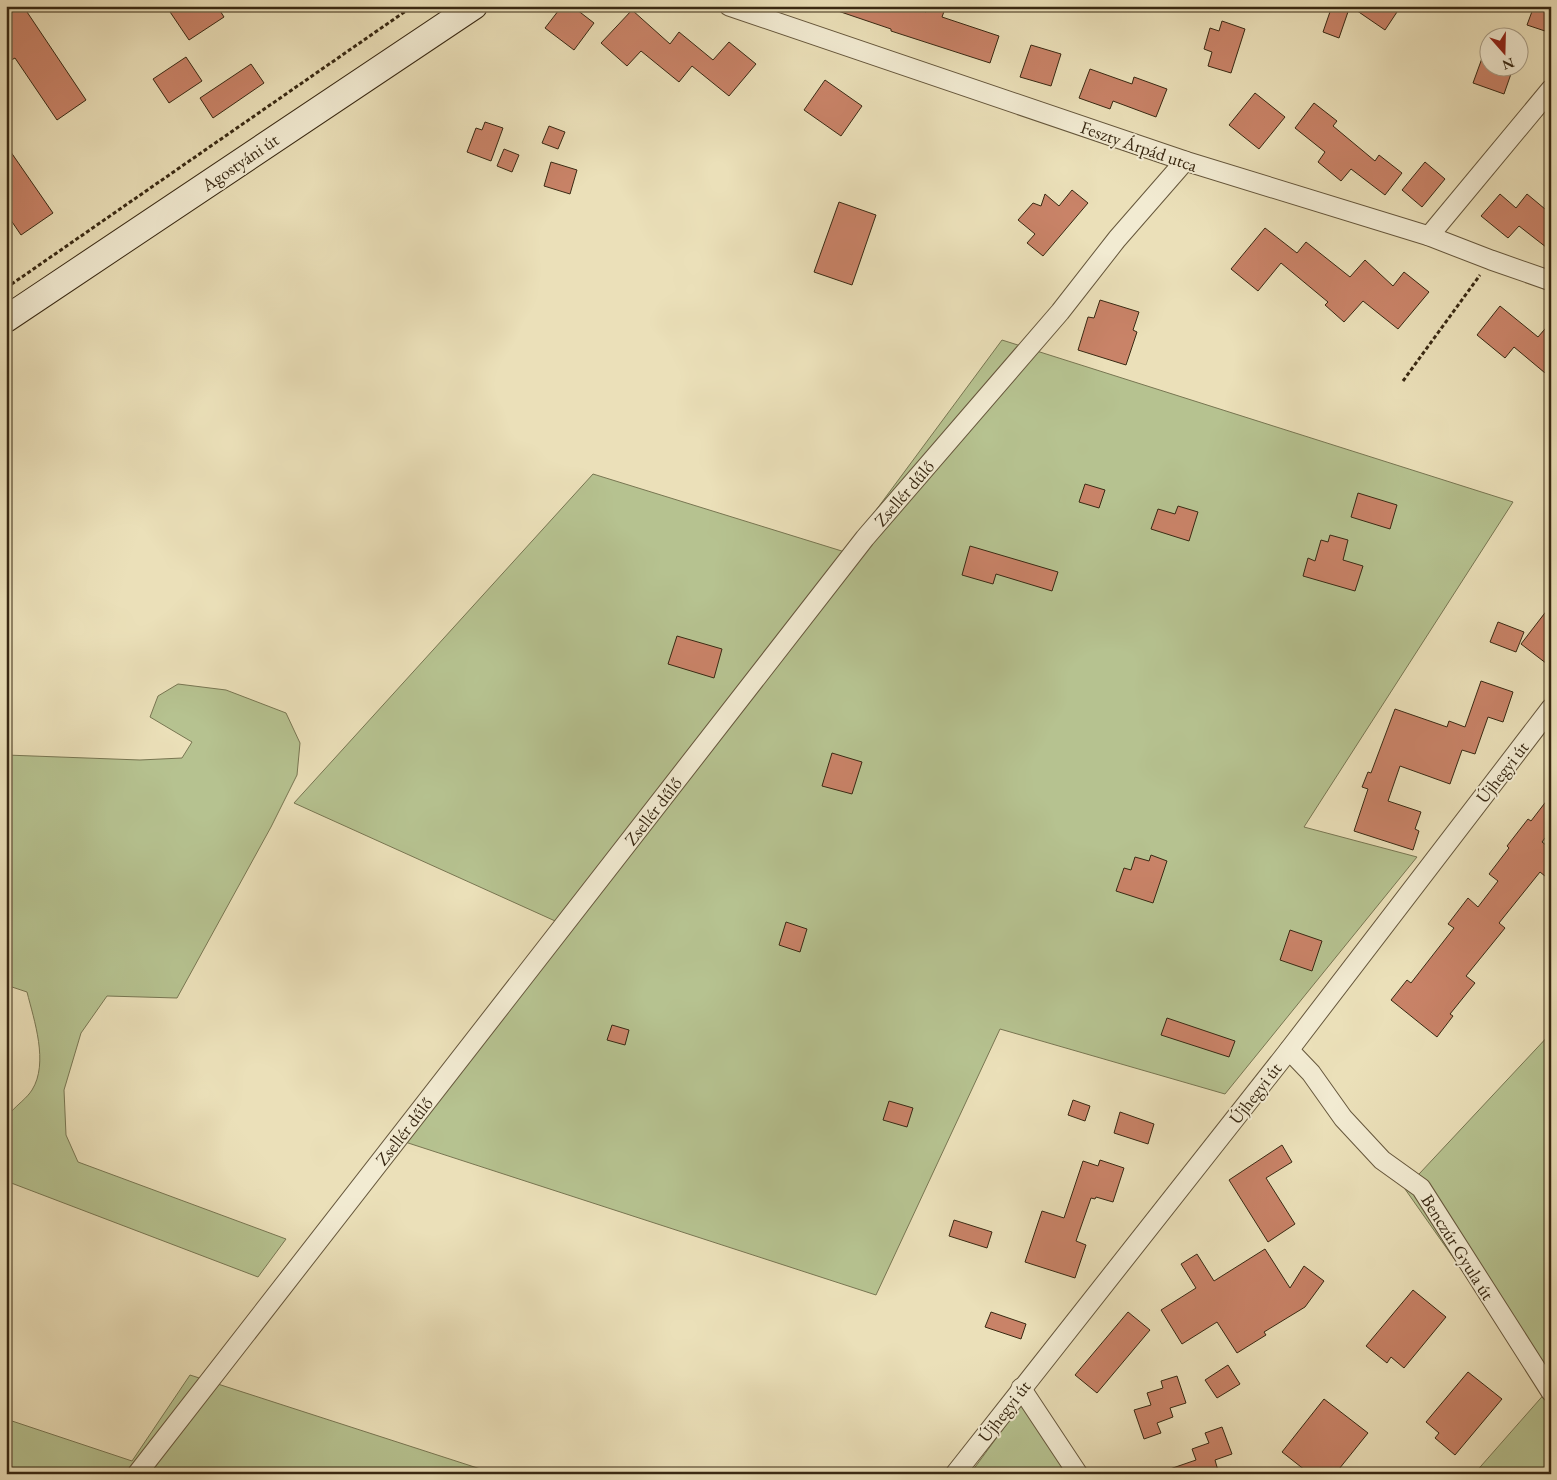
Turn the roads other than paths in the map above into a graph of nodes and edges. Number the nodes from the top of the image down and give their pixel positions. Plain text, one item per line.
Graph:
1 (474, 6) edge
2 (729, 6) edge
3 (1551, 89) edge
4 (1185, 161) junction
5 (1429, 236) junction
6 (1551, 281) edge
7 (6, 318) edge
8 (1551, 708) edge
9 (1289, 1050) junction
10 (1021, 1388) junction
11 (1551, 1392) edge
12 (137, 1474) edge
13 (955, 1474) edge
14 (1078, 1474) edge

1 - 7 main road, Agostyáni út
2 - 4 street, Feszty Árpád utca
3 - 5 street
4 - 5 street, Feszty Árpád utca
4 - 12 street, Zsellér dűlő
5 - 6 street, Feszty Árpád utca
8 - 9 street, Újhegyi út
9 - 10 street, Újhegyi út
9 - 11 street, Benczúr Gyula út
10 - 13 street, Újhegyi út
10 - 14 street

